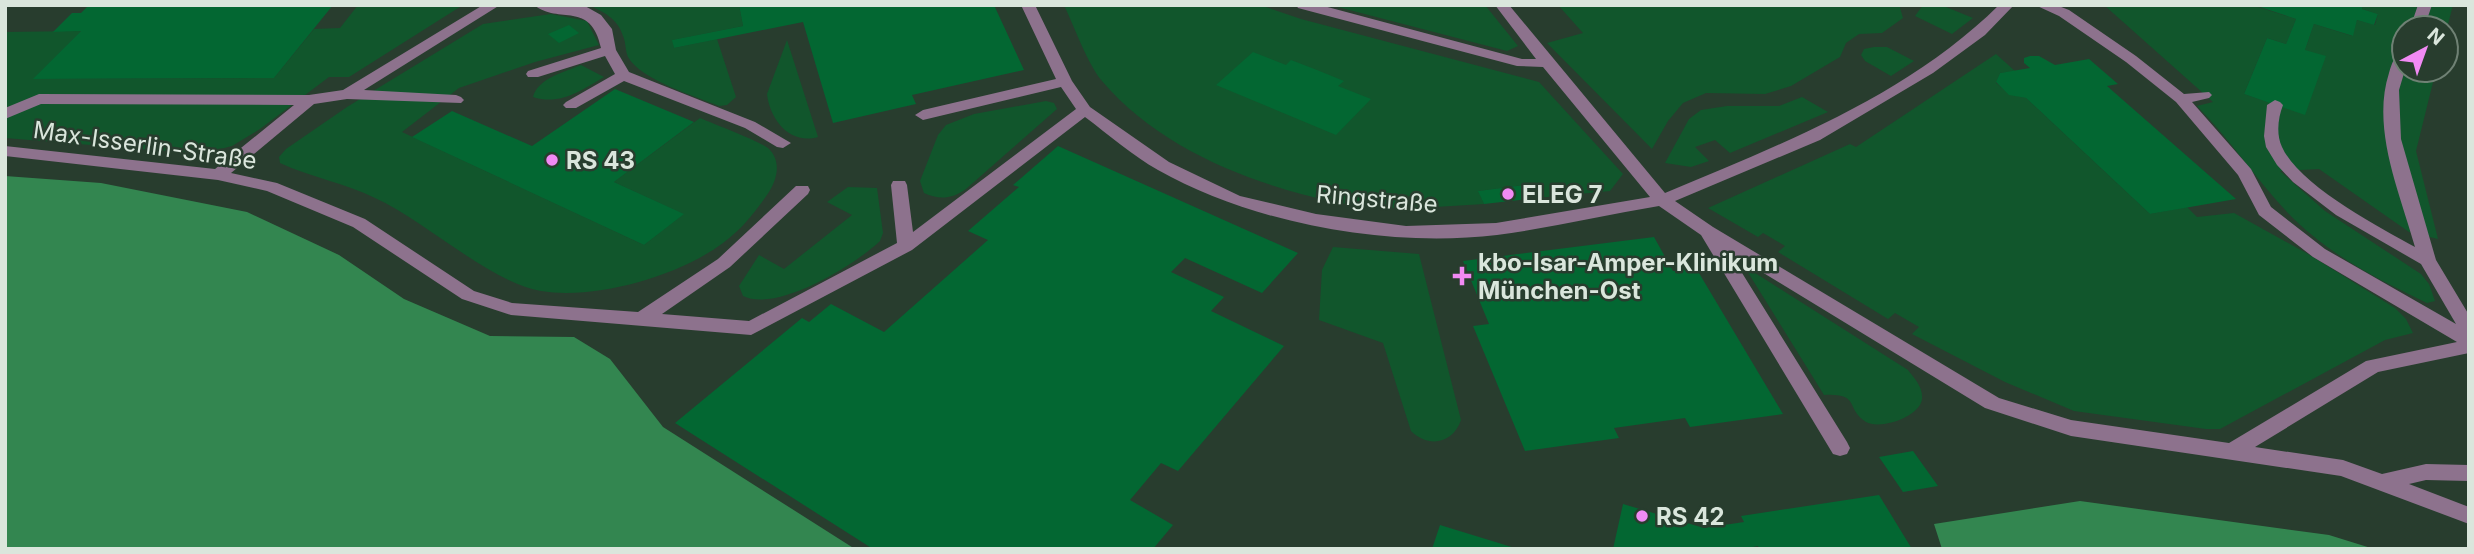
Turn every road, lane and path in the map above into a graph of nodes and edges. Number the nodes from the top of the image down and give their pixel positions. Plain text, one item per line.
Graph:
1 (493, 5) edge
2 (541, 5) edge
3 (1028, 5) edge
4 (1303, 5) edge
5 (1502, 5) edge
6 (2007, 5) edge
7 (2042, 5) edge
8 (609, 50) junction
9 (1547, 63) junction
10 (533, 74) dead end
11 (623, 75) junction
12 (1065, 82) junction
13 (2393, 84) edge
14 (347, 94) junction
15 (2204, 95) dead end
16 (2181, 99) junction
17 (309, 100) junction
18 (456, 100) dead end
19 (571, 105) dead end
20 (2275, 105) dead end
21 (1085, 110) junction
22 (5, 114) edge
23 (923, 115) dead end
24 (783, 142) dead end
25 (5, 151) edge
26 (218, 176) junction
27 (899, 185) dead end
28 (802, 190) dead end
29 (1662, 201) junction
30 (1707, 231) junction
31 (906, 246) junction
32 (2427, 260) junction
33 (639, 321) junction
34 (2469, 331) edge
35 (2469, 340) edge
36 (2469, 346) edge
37 (1840, 447) dead end
38 (2232, 451) junction
39 (2469, 473) edge
40 (2381, 483) junction
41 (2469, 516) edge

1 - 14 street
2 - 8 street
3 - 12 street, Ringstraße
4 - 9 street
5 - 9 street
6 - 29 street, Ringstraße
7 - 16 street
8 - 10 street
8 - 11 street
9 - 29 street
11 - 19 street
11 - 24 street
12 - 21 street, Ringstraße
12 - 23 street
13 - 32 street
14 - 17 street
14 - 18 street
15 - 16 street
16 - 35 street
17 - 22 street
17 - 26 street
20 - 32 street
21 - 29 street, Ringstraße
21 - 31 street
25 - 26 street, Max-Isserlin-Straße
26 - 33 street, Max-Isserlin-Straße
27 - 31 street
28 - 33 street
29 - 30 street
30 - 37 street
30 - 38 street
31 - 33 street, Max-Isserlin-Straße
32 - 34 street
36 - 38 street
38 - 40 street
39 - 40 street
40 - 41 street

